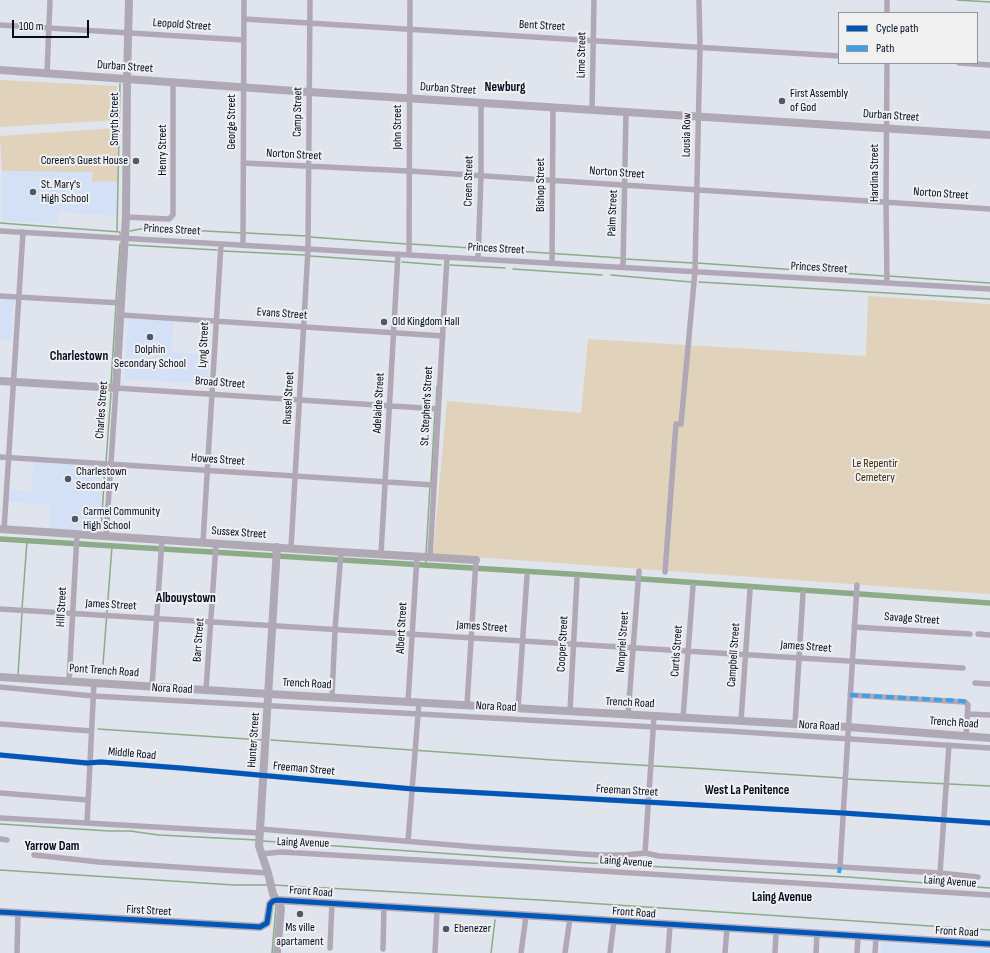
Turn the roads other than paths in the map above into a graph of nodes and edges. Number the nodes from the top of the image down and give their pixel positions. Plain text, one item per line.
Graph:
1 (50, 0) edge
2 (128, 0) edge
3 (244, 0) edge
4 (310, 0) edge
5 (410, 0) edge
6 (594, 0) edge
7 (699, 0) edge
8 (887, 0) edge
9 (887, 12) edge
10 (244, 19) junction
11 (310, 23) junction
12 (0, 25) edge
13 (48, 28) junction
14 (410, 29) junction
15 (128, 33) junction
16 (244, 40) junction
17 (593, 40) junction
18 (700, 47) junction
19 (838, 56) edge
20 (887, 64) edge
21 (974, 64) edge
22 (990, 65) edge
23 (0, 70) edge
24 (47, 73) junction
25 (127, 79) junction
26 (173, 82) junction
27 (243, 87) junction
28 (309, 92) junction
29 (409, 98) junction
30 (481, 103) junction
31 (553, 107) junction
32 (592, 110) junction
33 (626, 112) junction
34 (698, 116) junction
35 (886, 128) junction
36 (990, 135) edge
37 (243, 163) junction
38 (309, 167) junction
39 (409, 171) junction
40 (481, 176) junction
41 (552, 180) junction
42 (625, 185) junction
43 (697, 190) junction
44 (886, 202) junction
45 (990, 209) edge
46 (126, 217) junction
47 (0, 231) edge
48 (24, 232) junction
49 (125, 238) junction
50 (221, 244) junction
51 (242, 245) junction
52 (308, 249) junction
53 (398, 254) junction
54 (409, 255) junction
55 (478, 256) junction
56 (447, 257) junction
57 (552, 261) junction
58 (623, 265) junction
59 (695, 269) junction
60 (887, 283) junction
61 (990, 289) edge
62 (0, 296) edge
63 (19, 297) junction
64 (121, 303) junction
65 (120, 315) junction
66 (216, 321) junction
67 (304, 327) junction
68 (394, 333) junction
69 (443, 336) junction
70 (0, 381) edge
71 (14, 382) junction
72 (116, 388) junction
73 (212, 394) junction
74 (299, 400) junction
75 (389, 406) junction
76 (438, 409) junction
77 (0, 457) edge
78 (8, 458) junction
79 (111, 464) junction
80 (207, 470) junction
81 (295, 476) junction
82 (385, 482) junction
83 (434, 485) junction
84 (2, 529) edge
85 (106, 536) junction
86 (77, 537) junction
87 (162, 542) junction
88 (203, 542) junction
89 (216, 546) junction
90 (291, 548) junction
91 (277, 550) junction
92 (341, 552) junction
93 (381, 554) junction
94 (417, 556) junction
95 (430, 557) junction
96 (476, 560) joint
97 (639, 571) dead end
98 (665, 572) dead end
99 (527, 576) dead end
100 (577, 579) dead end
101 (693, 586) dead end
102 (856, 586) dead end
103 (750, 590) dead end
104 (803, 593) dead end
105 (0, 610) edge
106 (72, 614) junction
107 (156, 619) junction
108 (211, 622) junction
109 (273, 625) junction
110 (854, 627) junction
111 (335, 630) junction
112 (412, 634) junction
113 (970, 634) dead end
114 (978, 634) dead end
115 (990, 635) edge
116 (471, 637) junction
117 (522, 640) junction
118 (574, 644) junction
119 (633, 647) junction
120 (688, 651) junction
121 (745, 654) junction
122 (799, 658) junction
123 (852, 661) junction
124 (963, 668) dead end
125 (0, 676) edge
126 (69, 681) junction
127 (94, 682) junction
128 (975, 683) dead end
129 (990, 684) edge
130 (152, 686) junction
131 (0, 687) edge
132 (206, 690) junction
133 (269, 694) junction
134 (850, 695) junction
135 (93, 696) junction
136 (332, 697) junction
137 (408, 702) junction
138 (419, 702) junction
139 (268, 705) junction
140 (467, 705) junction
141 (518, 708) junction
142 (570, 711) junction
143 (418, 713) junction
144 (628, 714) junction
145 (968, 714) junction
146 (990, 715) edge
147 (654, 716) junction
148 (683, 718) junction
149 (741, 721) junction
150 (0, 724) edge
151 (795, 724) junction
152 (653, 727) junction
153 (848, 727) junction
154 (91, 731) junction
155 (966, 736) junction
156 (990, 738) edge
157 (847, 739) junction
158 (949, 745) junction
159 (990, 748) edge
160 (0, 755) edge
161 (90, 763) junction
162 (263, 775) junction
163 (413, 789) junction
164 (0, 793) edge
165 (88, 800) junction
166 (649, 802) junction
167 (842, 813) junction
168 (0, 818) edge
169 (944, 819) junction
170 (87, 823) junction
171 (990, 823) edge
172 (259, 837) junction
173 (0, 839) edge
174 (7, 840) dead end
175 (408, 841) junction
176 (645, 853) junction
177 (262, 854) junction
178 (34, 855) dead end
179 (840, 867) junction
180 (940, 873) junction
181 (269, 876) junction
182 (978, 877) dead end
183 (990, 896) edge
184 (277, 900) junction
185 (332, 903) junction
186 (384, 907) junction
187 (437, 910) junction
188 (0, 912) edge
189 (18, 913) junction
190 (526, 916) junction
191 (570, 918) junction
192 (614, 921) junction
193 (670, 925) junction
194 (727, 928) junction
195 (776, 932) junction
196 (817, 934) junction
197 (858, 937) junction
198 (876, 938) junction
199 (990, 944) edge
200 (330, 948) dead end
201 (383, 949) dead end
202 (17, 953) edge
203 (277, 953) edge
204 (435, 953) edge
205 (521, 953) edge
206 (566, 953) edge
207 (610, 953) edge
208 (668, 953) edge
209 (725, 953) edge
210 (775, 953) edge
211 (816, 953) edge
212 (857, 953) edge
213 (875, 953) edge

1 - 13 street
2 - 15 street, Smyth Street
3 - 10 street, George Street
4 - 11 street, Camp Street
5 - 14 street, John Street
6 - 17 street, Lime Street
7 - 18 street, Lousia Row
8 - 9 street
10 - 11 street, Bent Street
10 - 16 street, George Street
11 - 14 street, Bent Street
11 - 28 street, Camp Street
12 - 13 street, Leopold Street
13 - 15 street, Leopold Street
13 - 24 street
14 - 17 street, Bent Street
14 - 29 street, John Street
15 - 16 street, Leopold Street
15 - 25 street, Smyth Street
16 - 27 street, George Street
17 - 18 street, Bent Street
17 - 32 street, Lime Street
18 - 19 street, Bent Street
18 - 34 street, Lousia Row
20 - 35 street, Hardina Street
21 - 22 street
23 - 24 street, Durban Street
24 - 25 street, Durban Street
25 - 26 street, Durban Street
25 - 46 street, Smyth Street
26 - 27 street, Durban Street
26 - 46 street, Henry Street
27 - 28 street, Durban Street
27 - 37 street, George Street
28 - 29 street, Durban Street
28 - 38 street, Camp Street
29 - 30 street, Durban Street
29 - 39 street, John Street
30 - 31 street, Durban Street
30 - 40 street, Creen Street
31 - 32 street, Durban Street
31 - 41 street, Bishop Street
32 - 33 street, Durban Street
33 - 34 street, Durban Street
33 - 42 street, Palm Street
34 - 35 street, Durban Street
34 - 43 street, Lousia Row
35 - 36 street, Durban Street
35 - 44 street, Hardina Street
37 - 38 street, Norton Street
37 - 51 street, George Street
38 - 39 street, Norton Street
38 - 52 street, Camp Street
39 - 40 street, Norton Street
39 - 54 street, John Street
40 - 41 street, Norton Street
40 - 55 street, Creen Street
41 - 42 street, Norton Street
41 - 57 street, Bishop Street
42 - 43 street, Norton Street
42 - 58 street, Palm Street
43 - 44 street, Norton Street
43 - 59 street, Lousia Row
44 - 45 street, Norton Street
44 - 60 street, Hardina Street
46 - 49 street, Smyth Street
47 - 48 street, Princes Street
48 - 49 street, Princes Street
48 - 63 street
49 - 50 street, Princes Street
49 - 64 street, Charles Street
50 - 51 street, Princes Street
50 - 66 street, Lyng Street
51 - 52 street, Princes Street
52 - 53 street, Princes Street
52 - 67 street, Russel Street
53 - 54 street, Princes Street
53 - 68 street, Adelaide Street
54 - 56 street, Princes Street
55 - 56 street, Princes Street
55 - 57 street, Princes Street
56 - 69 street, St. Stephen's Street
57 - 58 street, Princes Street
58 - 59 street, Princes Street
59 - 60 street, Princes Street
59 - 98 street, Lousia Row
60 - 61 street, Princes Street
62 - 63 street
63 - 64 street
63 - 71 street
64 - 65 street, Charles Street
65 - 66 street, Evans Street
65 - 72 street, Charles Street
66 - 67 street, Evans Street
66 - 73 street, Lyng Street
67 - 68 street, Evans Street
67 - 74 street, Russel Street
68 - 69 street, Evans Street
68 - 75 street, Adelaide Street
69 - 76 street, St. Stephen's Street
70 - 71 street, Broad Street
71 - 72 street, Broad Street
71 - 78 street
72 - 73 street, Broad Street
72 - 79 street, Charles Street
73 - 74 street, Broad Street
73 - 80 street, Lyng Street
74 - 75 street, Broad Street
74 - 81 street, Russel Street
75 - 76 street, Broad Street
75 - 82 street, Adelaide Street
76 - 83 street, St. Stephen's Street
77 - 78 street, Howes Street
78 - 79 street, Howes Street
78 - 84 street
79 - 80 street, Howes Street
79 - 85 street, Charles Street
80 - 81 street, Howes Street
80 - 88 street, Lyng Street
81 - 82 street, Howes Street
81 - 90 street, Russel Street
82 - 83 street, Howes Street
82 - 93 street, Adelaide Street
83 - 95 street, St. Stephen's Street
84 - 86 street, Sussex Street
85 - 86 street, Sussex Street
85 - 87 street, Sussex Street
86 - 106 street, Hill Street
87 - 88 street, Sussex Street
87 - 107 street
88 - 89 street, Sussex Street
89 - 91 street, Sussex Street
89 - 108 street, Barr Street
90 - 91 street, Sussex Street
90 - 92 street, Sussex Street
91 - 109 street, Hunter Street
92 - 93 street, Sussex Street
92 - 111 street
93 - 94 street, Sussex Street
94 - 95 street, Sussex Street
94 - 112 street, Albert Street
95 - 96 street, Sussex Street
96 - 116 street
97 - 119 street, Nonpriel Street
99 - 117 street
100 - 118 street, Cooper Street
101 - 120 street, Curtis Street
102 - 110 street
103 - 121 street, Campbell Street
104 - 122 street
105 - 106 street, James Street
106 - 107 street, James Street
106 - 126 street, Hill Street
107 - 108 street, James Street
107 - 130 street
108 - 109 street, James Street
108 - 132 street, Barr Street
109 - 111 street, James Street
109 - 133 street, Hunter Street
110 - 113 street, Savage Street
110 - 123 street
111 - 112 street, James Street
111 - 136 street
112 - 116 street, James Street
112 - 137 street, Albert Street
114 - 115 street
116 - 117 street, James Street
116 - 140 street
117 - 118 street, James Street
117 - 141 street
118 - 119 street, James Street
118 - 142 street, Cooper Street
119 - 120 street, James Street
119 - 144 street, Nonpriel Street
120 - 121 street, James Street
120 - 148 street, Curtis Street
121 - 122 street, James Street
121 - 149 street, Campbell Street
122 - 123 street, James Street
122 - 151 street
123 - 124 street, James Street
123 - 134 street
125 - 126 street, Pont Trench Road
126 - 127 street, Pont Trench Road
127 - 130 street, Pont Trench Road
127 - 135 street
128 - 129 street
130 - 132 street, Pont Trench Road
131 - 135 street, Nora Road
132 - 133 street, Pont Trench Road
133 - 136 street, Trench Road
133 - 139 street, Hunter Street
134 - 145 street
134 - 153 street
135 - 139 street, Nora Road
135 - 154 street
136 - 137 street, Trench Road
137 - 138 street, Trench Road
138 - 140 street, Trench Road
138 - 143 street
139 - 143 street, Nora Road
139 - 162 street, Hunter Street
140 - 141 street, Trench Road
141 - 142 street, Trench Road
142 - 144 street, Trench Road
143 - 152 street, Nora Road
143 - 163 street
144 - 147 street, Trench Road
145 - 146 street
145 - 155 street
147 - 148 street, Trench Road
147 - 152 street
148 - 149 street, Trench Road
149 - 151 street, Trench Road
150 - 154 street
151 - 153 street, Trench Road
152 - 157 street, Nora Road
152 - 166 street
153 - 155 street, Trench Road
153 - 157 street
154 - 161 street
155 - 156 street, Trench Road
157 - 158 street, Nora Road
157 - 167 street
158 - 159 street, Nora Road
158 - 169 street
160 - 161 street, Middle Road
161 - 162 street, Middle Road
161 - 165 street
162 - 163 street, Freeman Street
162 - 172 street, Hunter Street
163 - 166 street, Freeman Street
163 - 175 street
164 - 165 street
165 - 170 street
166 - 167 street, Freeman Street
166 - 176 street
167 - 169 street, Freeman Street
167 - 179 street
168 - 170 street
169 - 171 street, Freeman Street
169 - 180 street
170 - 172 street
172 - 175 street
172 - 177 street, Hunter Street
173 - 174 street
175 - 176 street
176 - 179 street
177 - 181 street, Hunter Street
177 - 183 street, Laing Avenue
178 - 181 street
179 - 180 street
180 - 182 street
181 - 184 street, Hunter Street
184 - 185 street, Front Road
184 - 189 street, First Street
184 - 203 street, Hunter Street
185 - 186 street, Front Road
185 - 200 street
186 - 187 street, Front Road
186 - 201 street
187 - 190 street, Front Road
187 - 204 street
188 - 189 street, First Street
189 - 202 street
190 - 191 street, Front Road
190 - 205 street
191 - 192 street, Front Road
191 - 206 street
192 - 193 street, Front Road
192 - 207 street
193 - 194 street, Front Road
193 - 208 street
194 - 195 street, Front Road
194 - 209 street
195 - 196 street, Front Road
195 - 210 street
196 - 197 street, Front Road
196 - 211 street
197 - 198 street, Front Road
197 - 212 street
198 - 199 street, Front Road
198 - 213 street

